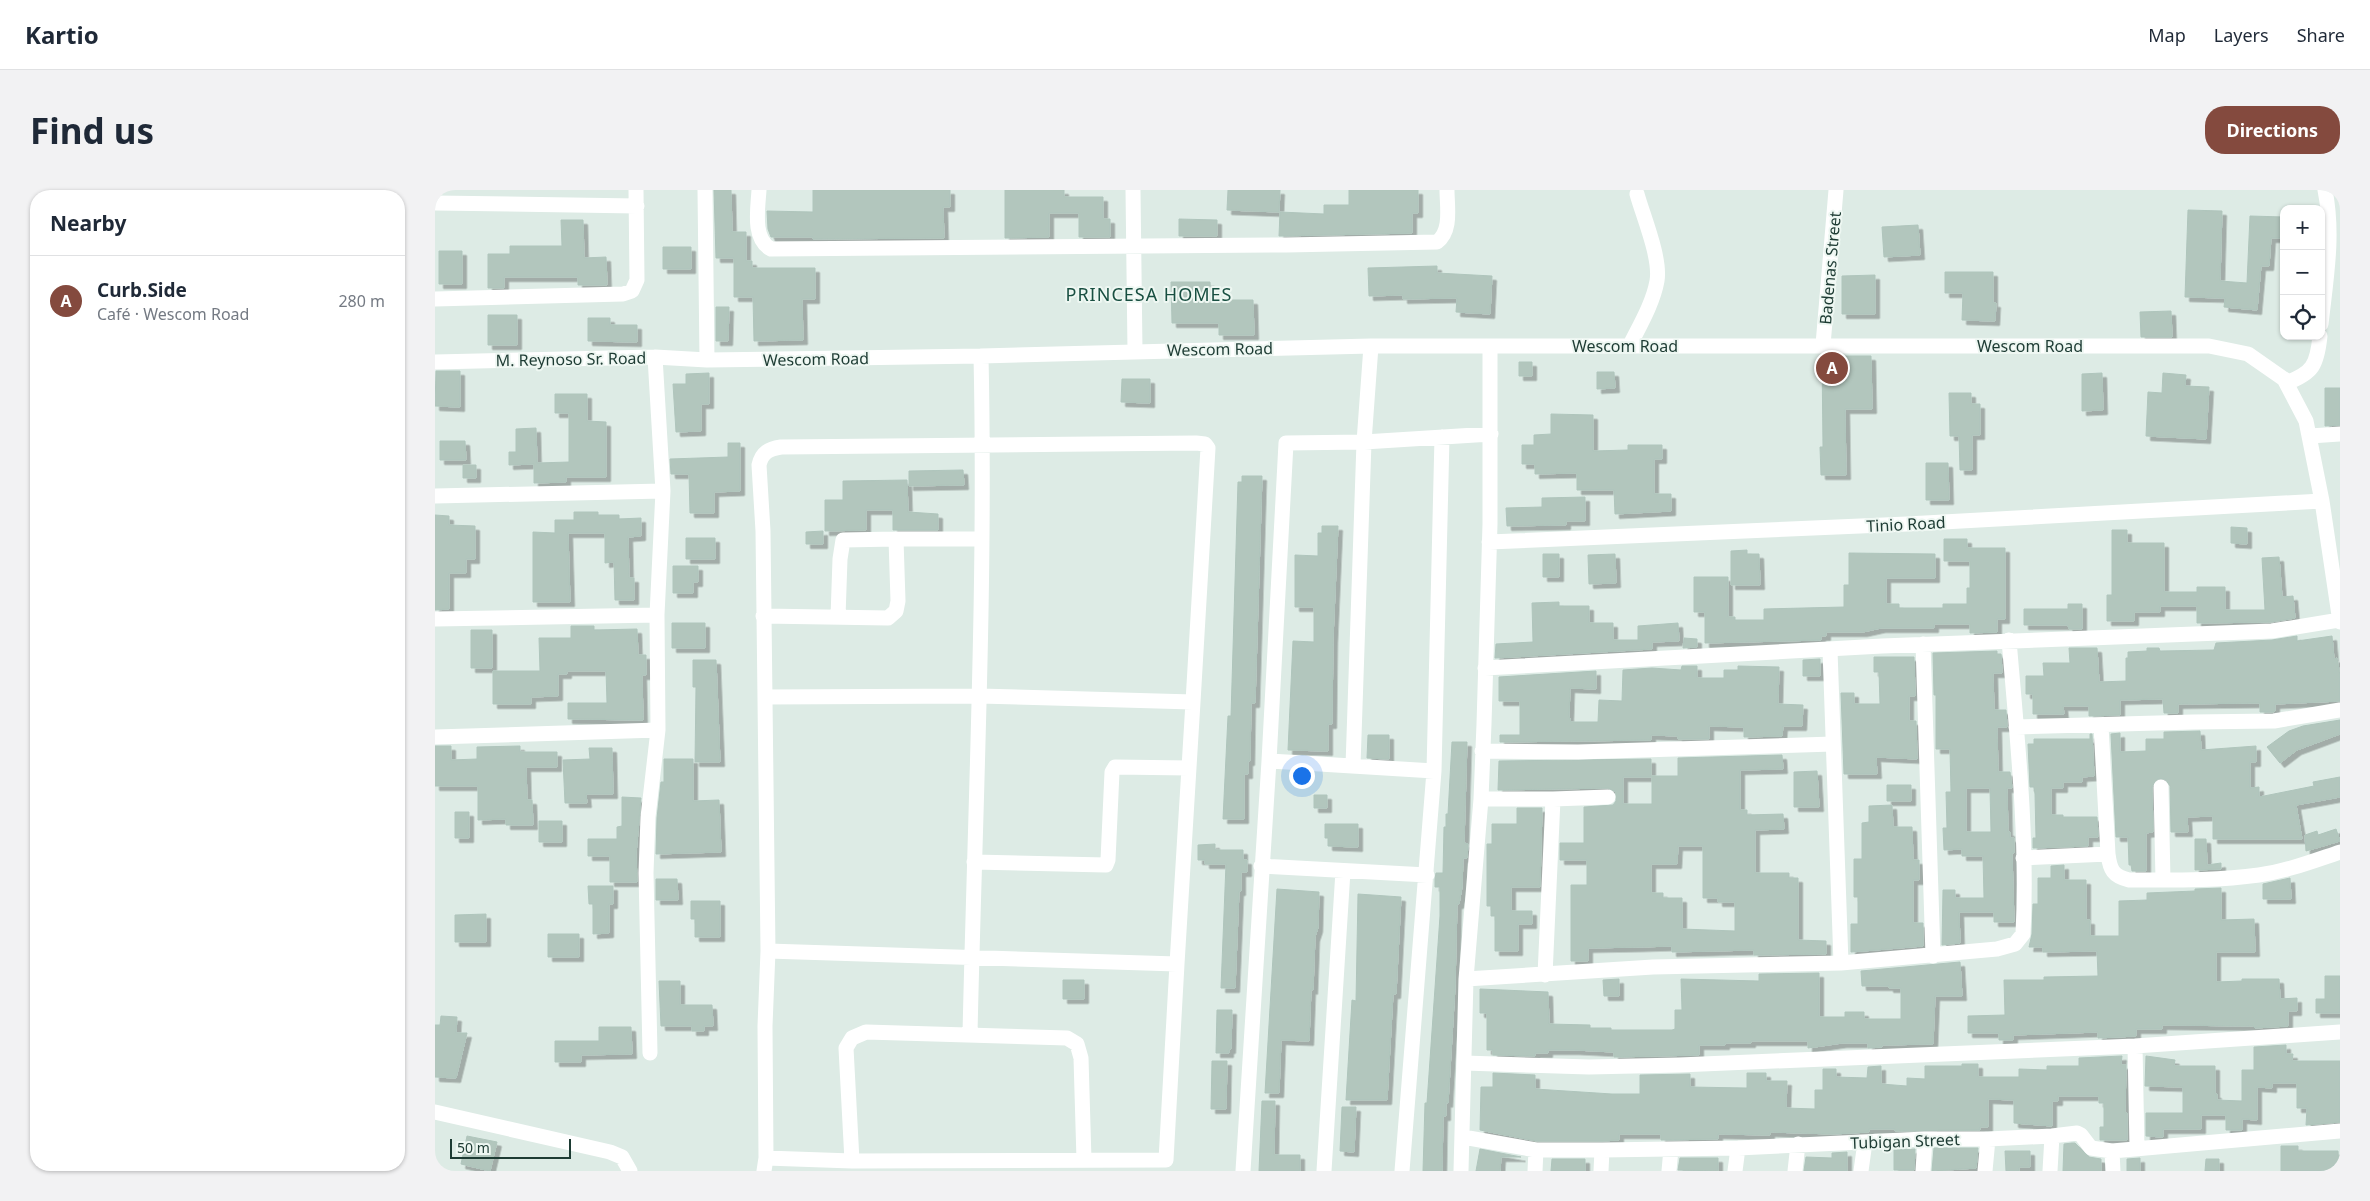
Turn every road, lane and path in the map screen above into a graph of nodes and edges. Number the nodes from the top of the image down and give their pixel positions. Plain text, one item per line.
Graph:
1 (636, 190) edge
2 (705, 190) edge
3 (759, 190) edge
4 (1133, 190) edge
5 (1447, 190) edge
6 (1836, 190) edge
7 (2325, 190) edge
8 (1637, 194) dead end
9 (435, 203) edge
10 (637, 206) junction
11 (1133, 247) junction
12 (2324, 295) edge
13 (435, 298) edge
14 (2319, 340) edge
15 (1823, 345) junction
16 (1371, 346) junction
17 (1490, 346) junction
18 (1630, 346) junction
19 (1135, 351) junction
20 (981, 356) junction
21 (655, 357) junction
22 (707, 360) junction
23 (435, 362) edge
24 (2286, 383) junction
25 (1491, 434) junction
26 (2340, 434) edge
27 (2310, 436) junction
28 (1442, 437) junction
29 (1364, 442) junction
30 (983, 443) junction
31 (663, 490) junction
32 (435, 496) edge
33 (2323, 501) junction
34 (896, 539) junction
35 (981, 539) junction
36 (1489, 542) junction
37 (657, 615) junction
38 (763, 616) junction
39 (838, 617) junction
40 (435, 619) edge
41 (2340, 621) edge
42 (2009, 640) junction
43 (1923, 644) junction
44 (1830, 650) junction
45 (1485, 668) junction
46 (979, 696) junction
47 (765, 697) junction
48 (1193, 702) junction
49 (2340, 710) edge
50 (2101, 726) junction
51 (2016, 728) junction
52 (658, 730) junction
53 (435, 737) edge
54 (1833, 744) junction
55 (1482, 751) junction
56 (1269, 761) junction
57 (1353, 766) junction
58 (1189, 768) junction
59 (1434, 771) junction
60 (2161, 787) dead end
61 (1607, 797) dead end
62 (1553, 798) junction
63 (1481, 799) junction
64 (2340, 852) edge
65 (2108, 854) junction
66 (2023, 858) junction
67 (975, 862) junction
68 (1261, 866) junction
69 (1343, 871) junction
70 (1427, 875) junction
71 (2163, 880) junction
72 (768, 951) junction
73 (972, 956) junction
74 (1933, 956) junction
75 (1841, 963) junction
76 (1177, 964) junction
77 (1545, 975) junction
78 (1466, 979) junction
79 (2340, 1032) edge
80 (970, 1034) junction
81 (2135, 1046) junction
82 (650, 1053) dead end
83 (1464, 1063) junction
84 (435, 1112) edge
85 (2340, 1131) edge
86 (2053, 1136) junction
87 (1463, 1137) junction
88 (1925, 1139) junction
89 (1987, 1139) junction
90 (1865, 1142) junction
91 (1798, 1144) junction
92 (1738, 1148) junction
93 (2137, 1148) junction
94 (1671, 1149) junction
95 (1536, 1150) junction
96 (1602, 1150) junction
97 (2112, 1151) junction
98 (1084, 1160) junction
99 (852, 1161) junction
100 (765, 1165) edge
101 (1165, 1165) edge
102 (630, 1171) edge
103 (1243, 1171) edge
104 (1324, 1171) edge
105 (1401, 1171) edge
106 (1461, 1171) edge
107 (1535, 1171) edge
108 (1601, 1171) edge
109 (1669, 1171) edge
110 (1735, 1171) edge
111 (1795, 1171) edge
112 (1861, 1171) edge
113 (1923, 1171) edge
114 (1985, 1171) edge
115 (2051, 1171) edge
116 (2113, 1171) edge

1 - 10 street
2 - 22 street
3 - 11 street
4 - 11 street
5 - 11 street
6 - 15 street, Badenas Street
7 - 12 street
8 - 18 street
9 - 10 street
10 - 13 street
11 - 19 street
14 - 24 street
15 - 18 street, Wescom Road
15 - 24 street, Wescom Road
16 - 17 street, Wescom Road
16 - 19 street, Wescom Road
16 - 29 street
17 - 18 street, Wescom Road
17 - 25 street
19 - 20 street, Wescom Road
20 - 22 street, Wescom Road
20 - 30 street
21 - 22 street, M. Reynoso Sr. Road
21 - 23 street, M. Reynoso Sr. Road
21 - 31 street
24 - 27 street, Wescom Road
25 - 28 street
25 - 36 street
26 - 27 street
27 - 33 street, Wescom Road
28 - 29 street
28 - 59 street
29 - 56 street
29 - 57 street
30 - 35 street
30 - 38 street
30 - 48 street
31 - 32 street
31 - 37 street
33 - 36 street, Tinio Road
33 - 41 street, Wescom Road
34 - 35 street
34 - 39 street
34 - 39 street
35 - 46 street
36 - 45 street
37 - 40 street
37 - 52 street
38 - 39 street
38 - 47 street
41 - 42 street
42 - 43 street
42 - 51 street
43 - 44 street
43 - 74 street
44 - 45 street
44 - 54 street
45 - 55 street
46 - 47 street
46 - 48 street
46 - 67 street
47 - 72 street
48 - 58 street
49 - 50 street
50 - 51 street
50 - 65 street
51 - 66 street
52 - 53 street
52 - 82 street
54 - 55 street
54 - 75 street
55 - 63 street
56 - 57 street
56 - 68 street
57 - 59 street
58 - 67 street
58 - 76 street
59 - 70 street
60 - 71 street
61 - 62 street
62 - 63 street
62 - 77 street
63 - 78 street
64 - 71 street
65 - 66 street
65 - 71 street
66 - 74 street
67 - 73 street
68 - 69 street
68 - 103 street
69 - 70 street
69 - 104 street
70 - 105 street
72 - 73 street
72 - 100 street
73 - 76 street
73 - 80 street
74 - 75 street
75 - 77 street
76 - 101 street
77 - 78 street
78 - 83 street
79 - 81 street
80 - 98 street
80 - 99 street
81 - 83 street
81 - 93 street
83 - 87 street
84 - 102 street
85 - 93 street, Tubigan Street
86 - 89 street, Tubigan Street
86 - 97 street, Tubigan Street
86 - 115 street
87 - 95 street, Tubigan Street
87 - 106 street
88 - 89 street, Tubigan Street
88 - 90 street, Tubigan Street
88 - 113 street
89 - 114 street
90 - 91 street, Tubigan Street
90 - 112 street
91 - 92 street, Tubigan Street
91 - 111 street
92 - 94 street, Tubigan Street
92 - 110 street
93 - 97 street, Tubigan Street
94 - 96 street, Tubigan Street
94 - 109 street
95 - 96 street, Tubigan Street
95 - 107 street
96 - 108 street
97 - 116 street
98 - 99 street
98 - 101 street
99 - 100 street

